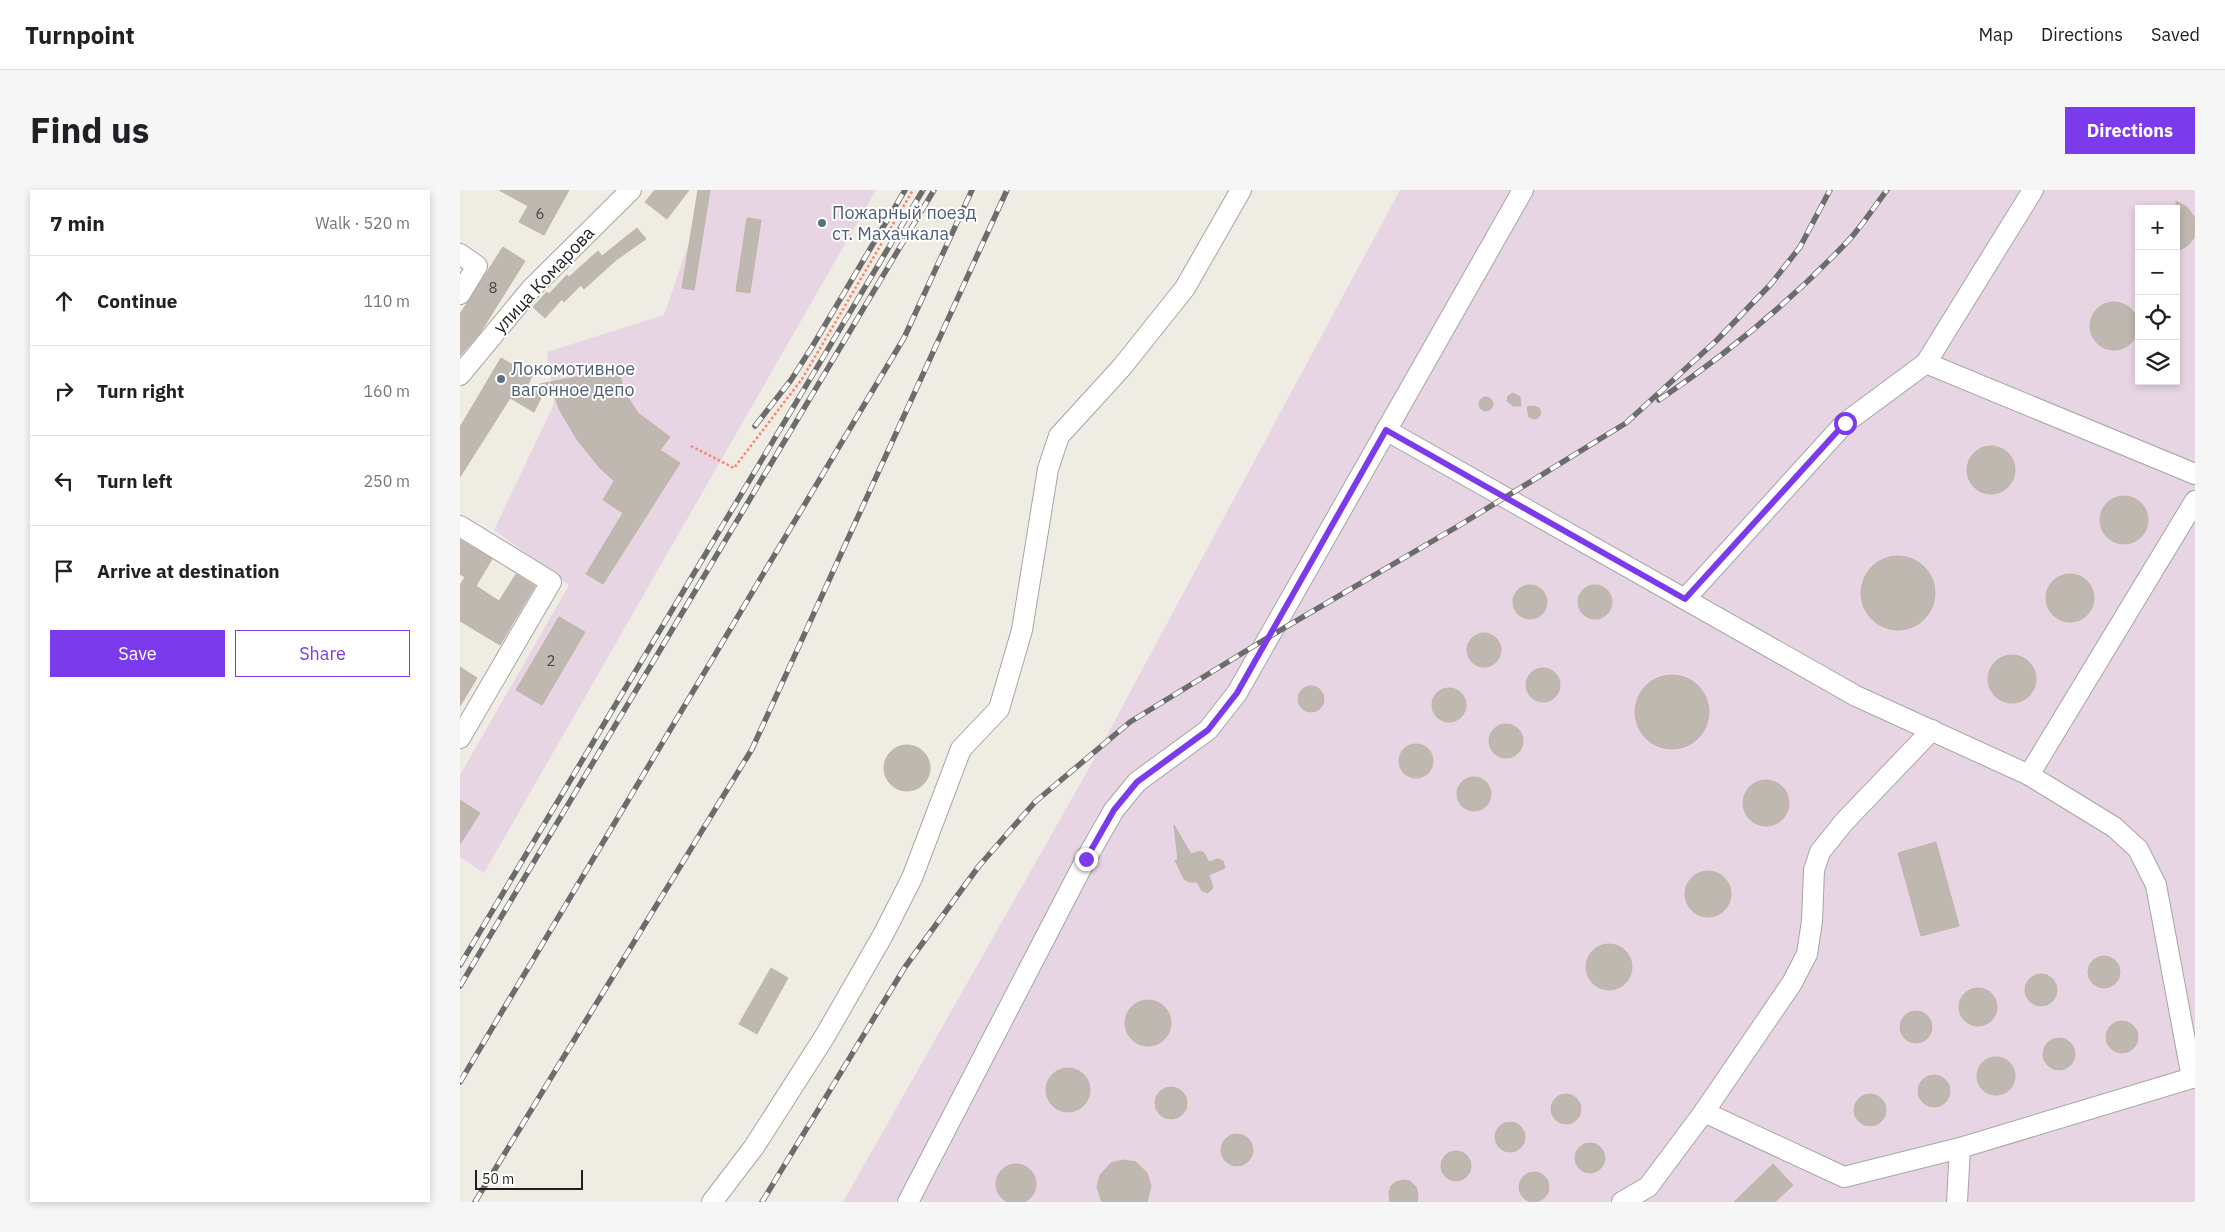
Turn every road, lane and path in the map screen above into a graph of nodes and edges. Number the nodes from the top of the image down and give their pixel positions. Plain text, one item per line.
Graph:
1 (631, 190) edge
2 (913, 190) edge
3 (1240, 190) edge
4 (1523, 190) edge
5 (2033, 190) edge
6 (460, 254) edge
7 (460, 294) edge
8 (1926, 363) junction
9 (460, 375) edge
10 (1386, 430) junction
11 (691, 446) dead end
12 (2195, 474) edge
13 (2195, 500) edge
14 (460, 526) edge
15 (1685, 599) junction
16 (1932, 730) junction
17 (460, 738) edge
18 (2029, 775) junction
19 (2193, 1077) edge
20 (1704, 1112) junction
21 (1960, 1148) junction
22 (712, 1202) edge
23 (908, 1202) edge
24 (1622, 1202) edge
25 (1956, 1202) edge

1 - 9 street, улица Комарова
2 - 11 path
3 - 22 street
4 - 10 street
5 - 8 street
6 - 7 street
8 - 12 street
8 - 15 street
10 - 15 street
10 - 23 street
13 - 18 street
14 - 17 street
15 - 16 street
16 - 18 street
16 - 20 street
18 - 19 street
19 - 21 street
20 - 21 street
20 - 24 street
21 - 25 street

